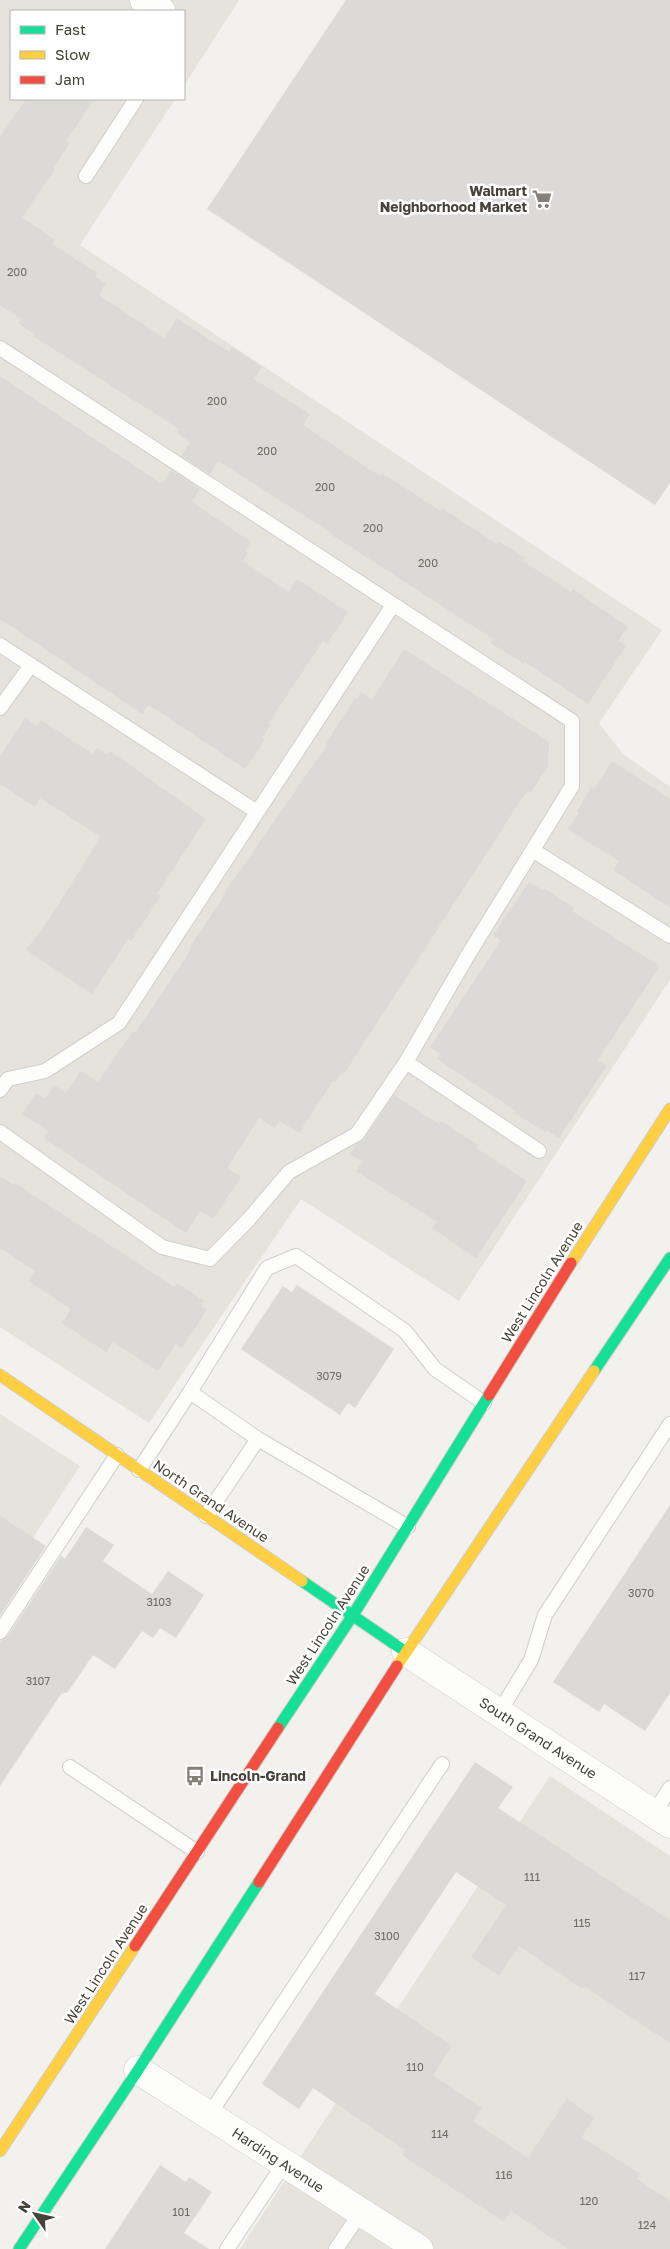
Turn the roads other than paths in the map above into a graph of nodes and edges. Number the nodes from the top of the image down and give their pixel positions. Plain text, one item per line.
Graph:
1 (144, 0) edge
2 (159, 10) edge
3 (135, 100) edge
4 (86, 176) dead end
5 (0, 348) edge
6 (393, 605) junction
7 (0, 644) edge
8 (31, 665) junction
9 (0, 708) edge
10 (257, 812) junction
11 (534, 850) junction
12 (670, 936) edge
13 (406, 1062) junction
14 (0, 1090) edge
15 (670, 1109) edge
16 (0, 1132) edge
17 (538, 1151) dead end
18 (668, 1264) edge
19 (0, 1375) edge
20 (190, 1392) junction
21 (484, 1404) junction
22 (670, 1424) edge
23 (258, 1439) junction
24 (116, 1455) junction
25 (139, 1470) junction
26 (206, 1516) junction
27 (408, 1527) junction
28 (353, 1616) junction
29 (0, 1632) edge
30 (406, 1652) junction
31 (499, 1713) junction
32 (442, 1764) dead end
33 (70, 1767) dead end
34 (670, 1788) edge
35 (662, 1818) edge
36 (197, 1852) junction
37 (138, 2070) junction
38 (209, 2115) junction
39 (0, 2151) edge
40 (284, 2164) junction
41 (361, 2212) junction
42 (19, 2249) edge
43 (227, 2249) edge
44 (336, 2249) edge
45 (418, 2249) edge

1 - 2 street
3 - 4 lane
5 - 6 lane
6 - 10 lane
6 - 11 lane
7 - 8 lane
8 - 9 lane
8 - 10 lane
10 - 14 lane
11 - 12 lane
11 - 13 lane
13 - 16 lane
13 - 17 lane
15 - 21 main road, West Lincoln Avenue
18 - 30 main road
19 - 24 main road, North Grand Avenue
20 - 21 lane
20 - 23 lane
20 - 25 lane
21 - 27 main road, West Lincoln Avenue
22 - 31 lane
23 - 26 lane
23 - 27 lane
24 - 25 main road, North Grand Avenue
24 - 29 lane
25 - 26 main road, North Grand Avenue
26 - 28 main road, North Grand Avenue
27 - 28 main road, West Lincoln Avenue
28 - 30 main road, North Grand Avenue
28 - 36 main road, West Lincoln Avenue
30 - 31 street, South Grand Avenue
30 - 37 main road
31 - 35 street, South Grand Avenue
32 - 38 lane
33 - 36 lane
34 - 35 lane
36 - 39 main road, West Lincoln Avenue
37 - 38 street, Harding Avenue
37 - 42 main road
38 - 40 street, Harding Avenue
40 - 41 street, Harding Avenue
40 - 43 lane
41 - 44 lane
41 - 45 street, Harding Avenue

